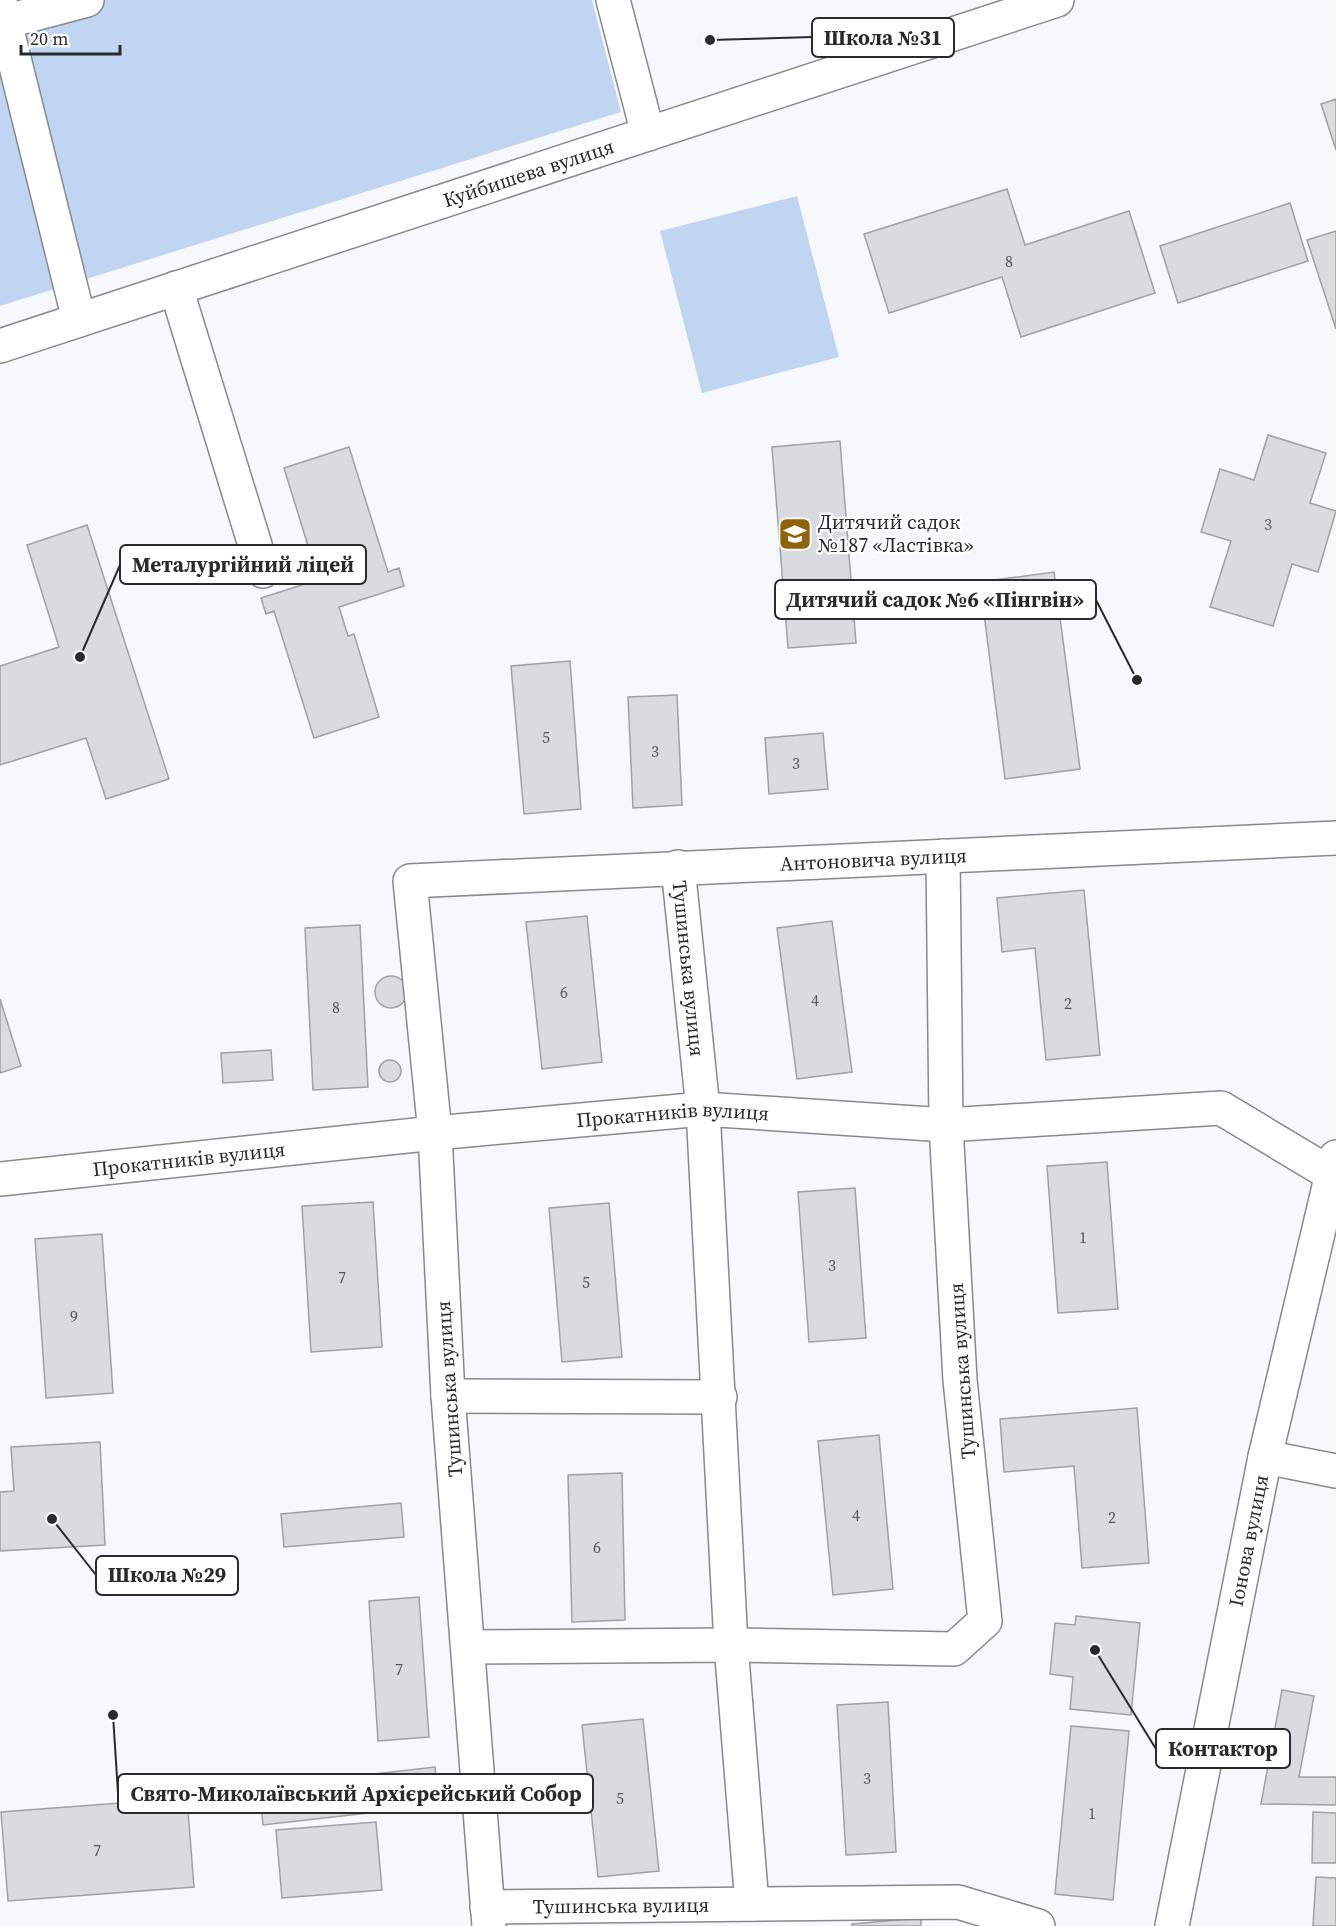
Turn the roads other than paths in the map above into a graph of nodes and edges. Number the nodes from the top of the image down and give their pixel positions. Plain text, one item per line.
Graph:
1 (87, 0) edge
2 (613, 0) edge
3 (1057, 0) edge
4 (2, 15) edge
5 (648, 134) junction
6 (176, 288) junction
7 (79, 320) junction
8 (0, 346) edge
9 (263, 571) dead end
10 (1336, 838) edge
11 (943, 856) junction
12 (678, 867) junction
13 (410, 880) joint
14 (703, 1109) junction
15 (946, 1125) junction
16 (435, 1133) junction
17 (1334, 1170) edge
18 (0, 1179) edge
19 (448, 1396) junction
20 (720, 1397) junction
21 (1265, 1457) junction
22 (1336, 1471) edge
23 (732, 1644) junction
24 (468, 1647) junction
25 (752, 1904) junction
26 (488, 1916) edge
27 (1038, 1926) edge
28 (1172, 1926) edge

1 - 4 street
2 - 5 street
3 - 5 street, Куйбишева вулиця
4 - 7 street
5 - 6 street, Куйбишева вулиця
6 - 7 street, Куйбишева вулиця
6 - 9 street
7 - 8 street, Куйбишева вулиця
10 - 11 street, Антоновича вулиця
11 - 12 street, Антоновича вулиця
11 - 15 street, Тушинська вулиця
12 - 13 street, Антоновича вулиця
12 - 14 street, Тушинська вулиця
13 - 16 street, Тушинська вулиця
14 - 15 street, Прокатників вулиця
14 - 16 street, Прокатників вулиця
14 - 20 street, Тушинська вулиця
15 - 17 street, Прокатників вулиця
15 - 23 street, Тушинська вулиця
16 - 18 street, Прокатників вулиця
16 - 19 street, Тушинська вулиця
17 - 21 street, Іонова вулиця
19 - 20 street
19 - 24 street, Тушинська вулиця
20 - 23 street, Тушинська вулиця
21 - 22 street
21 - 28 street, Іонова вулиця
23 - 24 street, Тушинська вулиця
23 - 25 street, Тушинська вулиця
24 - 26 street, Тушинська вулиця
25 - 26 street, Тушинська вулиця
25 - 27 street, Тушинська вулиця

